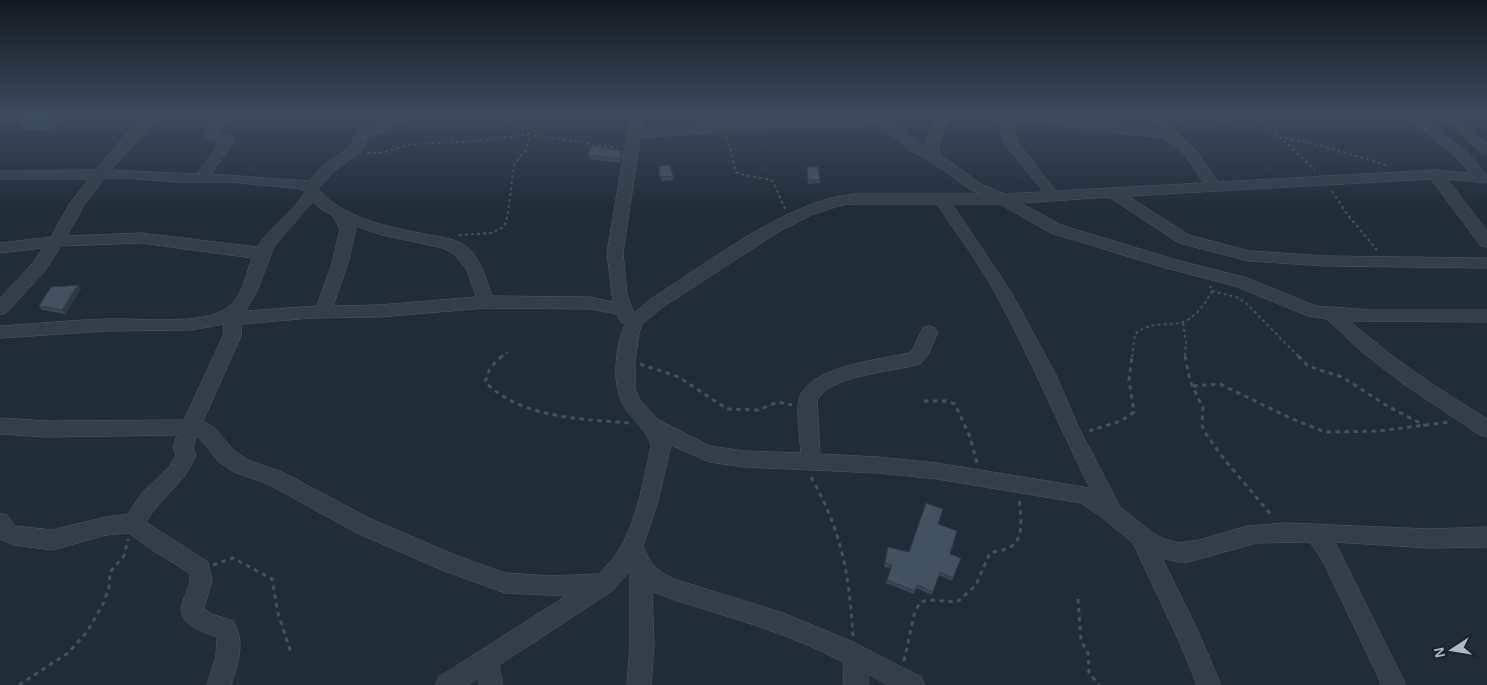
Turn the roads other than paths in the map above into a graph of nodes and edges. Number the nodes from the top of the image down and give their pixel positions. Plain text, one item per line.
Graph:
1 (123, 146) edge
2 (224, 146) edge
3 (359, 146) edge
4 (632, 146) edge
5 (913, 146) edge
6 (931, 146) edge
7 (1013, 146) edge
8 (1182, 146) edge
9 (1451, 146) edge
10 (934, 157) junction
11 (101, 174) junction
12 (1435, 174) junction
13 (0, 176) edge
14 (201, 178) junction
15 (1482, 178) edge
16 (1214, 188) junction
17 (311, 190) junction
18 (1112, 192) junction
19 (1048, 196) junction
20 (1003, 199) junction
21 (942, 200) junction
22 (340, 214) junction
23 (56, 242) junction
24 (1487, 242) edge
25 (0, 248) edge
26 (262, 253) junction
27 (1487, 263) edge
28 (486, 302) junction
29 (0, 309) edge
30 (625, 310) junction
31 (324, 312) junction
32 (1331, 313) junction
33 (234, 315) junction
34 (1487, 316) edge
35 (0, 332) edge
36 (930, 332) dead end
37 (630, 334) junction
38 (651, 424) junction
39 (0, 426) edge
40 (191, 426) junction
41 (1487, 429) edge
42 (804, 462) junction
43 (1113, 513) junction
44 (0, 522) edge
45 (129, 523) junction
46 (1315, 532) junction
47 (1140, 537) junction
48 (1487, 537) edge
49 (632, 546) junction
50 (641, 567) junction
51 (604, 584) junction
52 (855, 655) junction
53 (486, 661) junction
54 (905, 681) edge
55 (219, 685) edge
56 (447, 685) edge
57 (492, 685) edge
58 (639, 685) edge
59 (856, 685) edge
60 (1209, 685) edge
61 (1394, 685) edge

1 - 11 street
2 - 14 street
3 - 17 street
4 - 30 street
5 - 10 street
6 - 10 street
7 - 19 street
8 - 16 street
9 - 15 street
10 - 20 street
11 - 13 street
11 - 14 street
11 - 23 street
12 - 15 street
12 - 16 street
12 - 24 street
14 - 17 street
16 - 18 street
17 - 22 street
17 - 26 street
18 - 19 street
18 - 27 street
19 - 20 street
20 - 21 street
20 - 32 street
21 - 37 street
21 - 43 street
22 - 28 street
22 - 31 street
23 - 25 street
23 - 26 street
23 - 29 street
26 - 33 street
28 - 30 street
28 - 31 street
30 - 37 street
31 - 33 street
32 - 34 street
32 - 41 street
33 - 35 street
33 - 40 street
36 - 42 street
37 - 38 street
38 - 42 street
38 - 49 street
39 - 40 street
40 - 45 street
40 - 51 street
42 - 43 street
43 - 47 street
44 - 45 street
45 - 55 street
46 - 47 street
46 - 48 street
46 - 61 street
47 - 60 street
49 - 50 street
49 - 51 street
50 - 52 street
50 - 58 street
51 - 53 street
52 - 54 street
52 - 59 street
53 - 56 street
53 - 57 street

